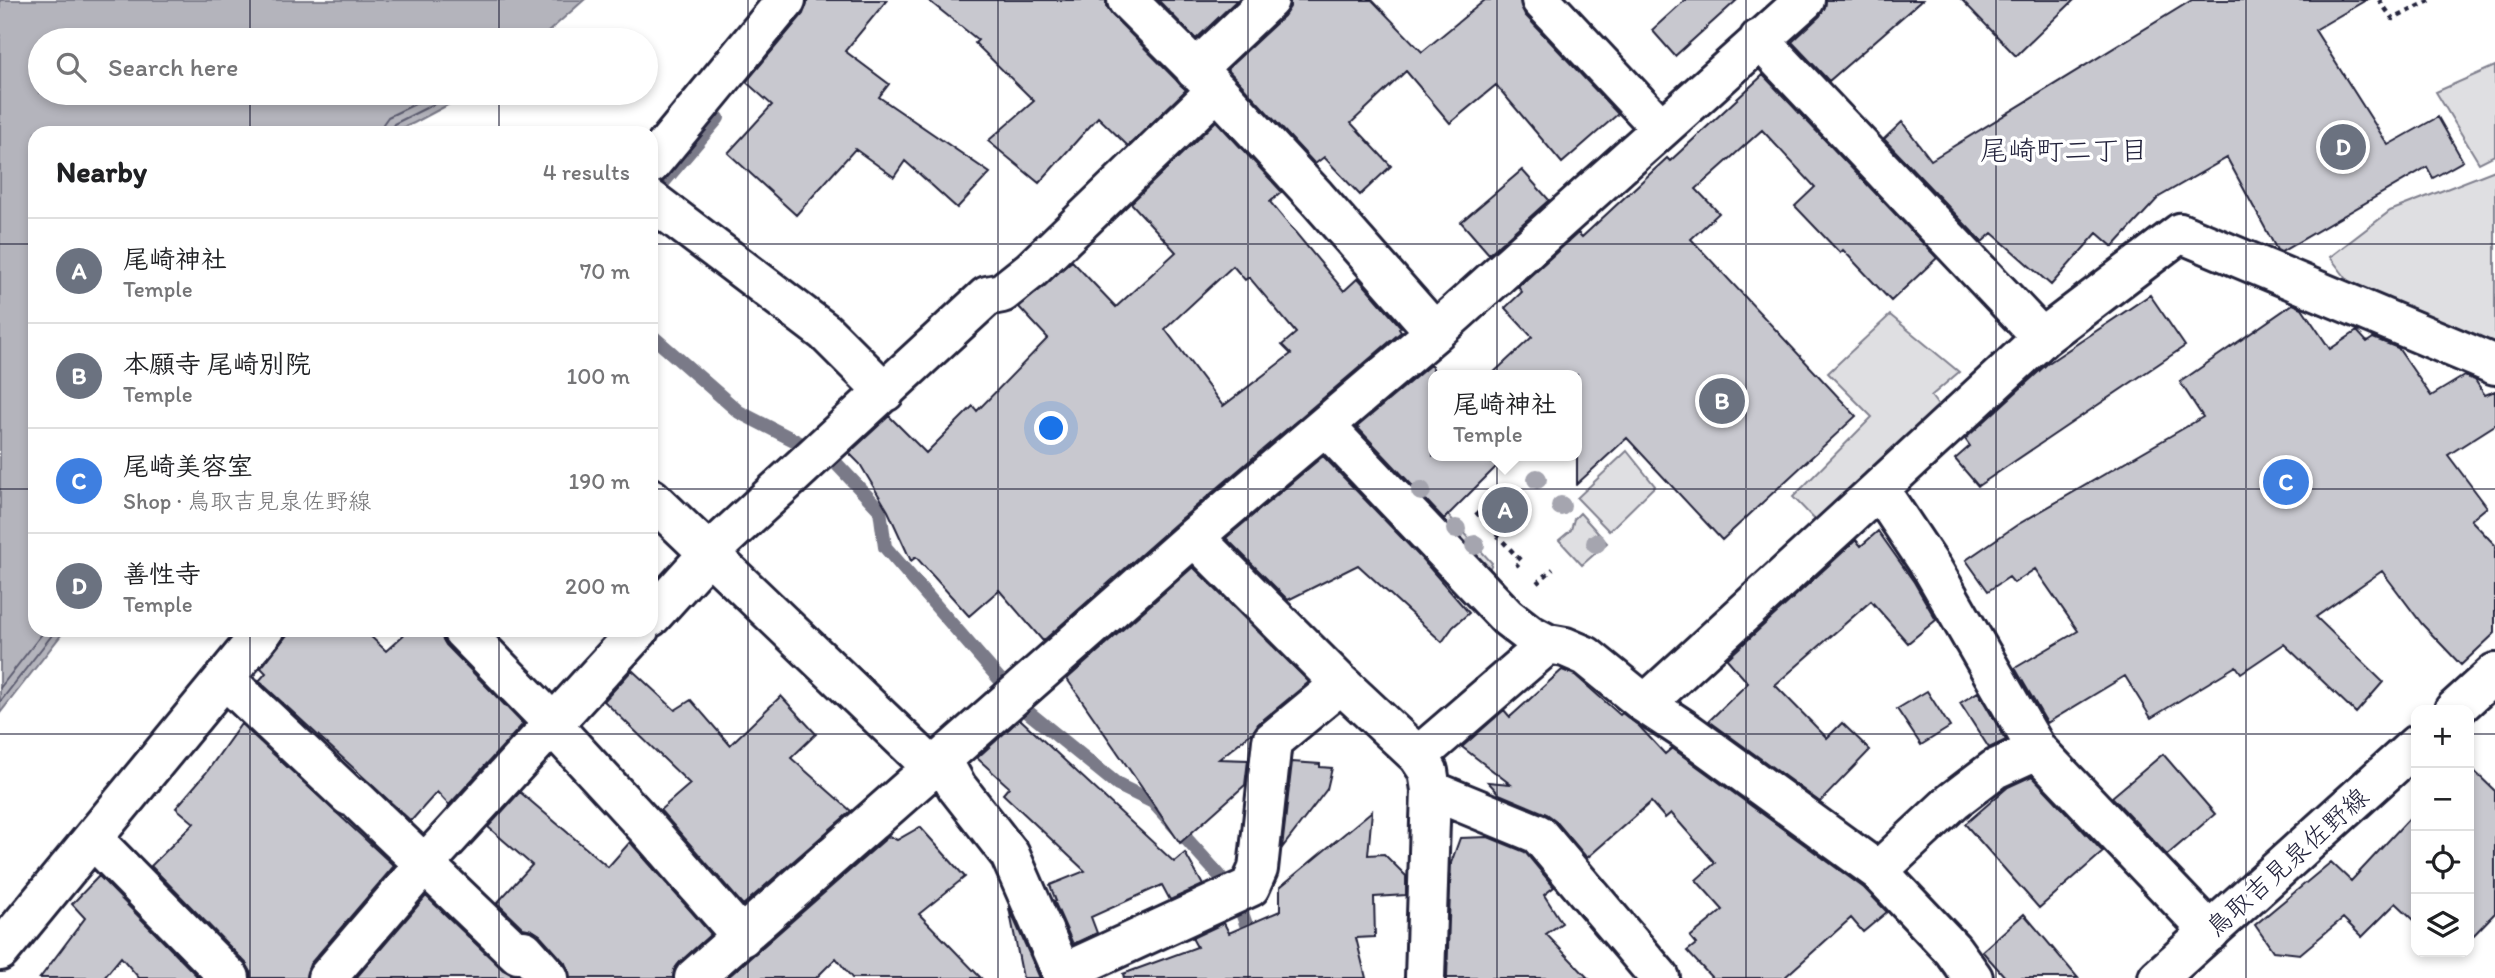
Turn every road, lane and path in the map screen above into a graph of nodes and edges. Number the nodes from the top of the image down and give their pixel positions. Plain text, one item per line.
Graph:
1 (786, 0) edge
2 (1127, 0) edge
3 (1269, 0) edge
4 (1541, 0) edge
5 (1805, 0) edge
6 (2379, 0) edge
7 (2431, 0) edge
8 (1759, 40) junction
9 (1206, 80) junction
10 (1661, 128) junction
11 (658, 155) edge
12 (658, 205) edge
13 (1435, 332) junction
14 (2042, 338) junction
15 (2495, 365) edge
16 (884, 392) junction
17 (1325, 426) junction
18 (1879, 489) junction
19 (1495, 494) dead end
20 (658, 504) edge
21 (1476, 512) dead end
22 (1482, 519) junction
23 (1194, 537) junction
24 (710, 552) junction
25 (1553, 569) dead end
26 (1511, 571) dead end
27 (1537, 583) dead end
28 (658, 609) edge
29 (258, 637) edge
30 (469, 637) edge
31 (633, 637) edge
32 (1548, 644) junction
33 (2495, 673) edge
34 (225, 678) junction
35 (1341, 684) junction
36 (1645, 704) junction
37 (2460, 705) edge
38 (552, 725) junction
39 (2411, 749) edge
40 (2037, 750) junction
41 (937, 764) junction
42 (1424, 773) junction
43 (93, 839) junction
44 (423, 866) junction
45 (1878, 871) junction
46 (2210, 932) junction
47 (742, 937) junction
48 (0, 951) edge
49 (1064, 976) edge
50 (230, 978) edge
51 (327, 978) edge
52 (549, 978) edge
53 (694, 978) edge
54 (1424, 978) edge
55 (1660, 978) edge
56 (1973, 978) edge
57 (2158, 978) edge

1 - 11 street
2 - 9 street
3 - 9 street
4 - 10 street
5 - 8 street
6 - 7 path
8 - 10 street
8 - 14 street
9 - 13 street
9 - 16 street
10 - 13 street
12 - 16 street
13 - 17 street
14 - 15 street
14 - 18 street
16 - 24 street
17 - 23 street
17 - 32 street
18 - 36 street
18 - 40 street
19 - 22 path
20 - 24 street
21 - 22 path
22 - 26 path
23 - 35 street
23 - 41 street
24 - 28 street
24 - 41 street
25 - 27 path
29 - 34 street
30 - 38 street
31 - 38 street
32 - 36 street
32 - 42 street
33 - 37 street
34 - 43 street
34 - 44 street
35 - 42 street
35 - 49 street
36 - 45 street
38 - 44 street
38 - 47 street
39 - 46 street, 鳥取吉見泉佐野線
40 - 45 street
40 - 46 street
41 - 47 street
41 - 49 street
42 - 54 street
42 - 55 street
43 - 48 street
43 - 50 street
44 - 51 street
44 - 52 street
45 - 56 street
46 - 57 street, 鳥取吉見泉佐野線
47 - 53 street

